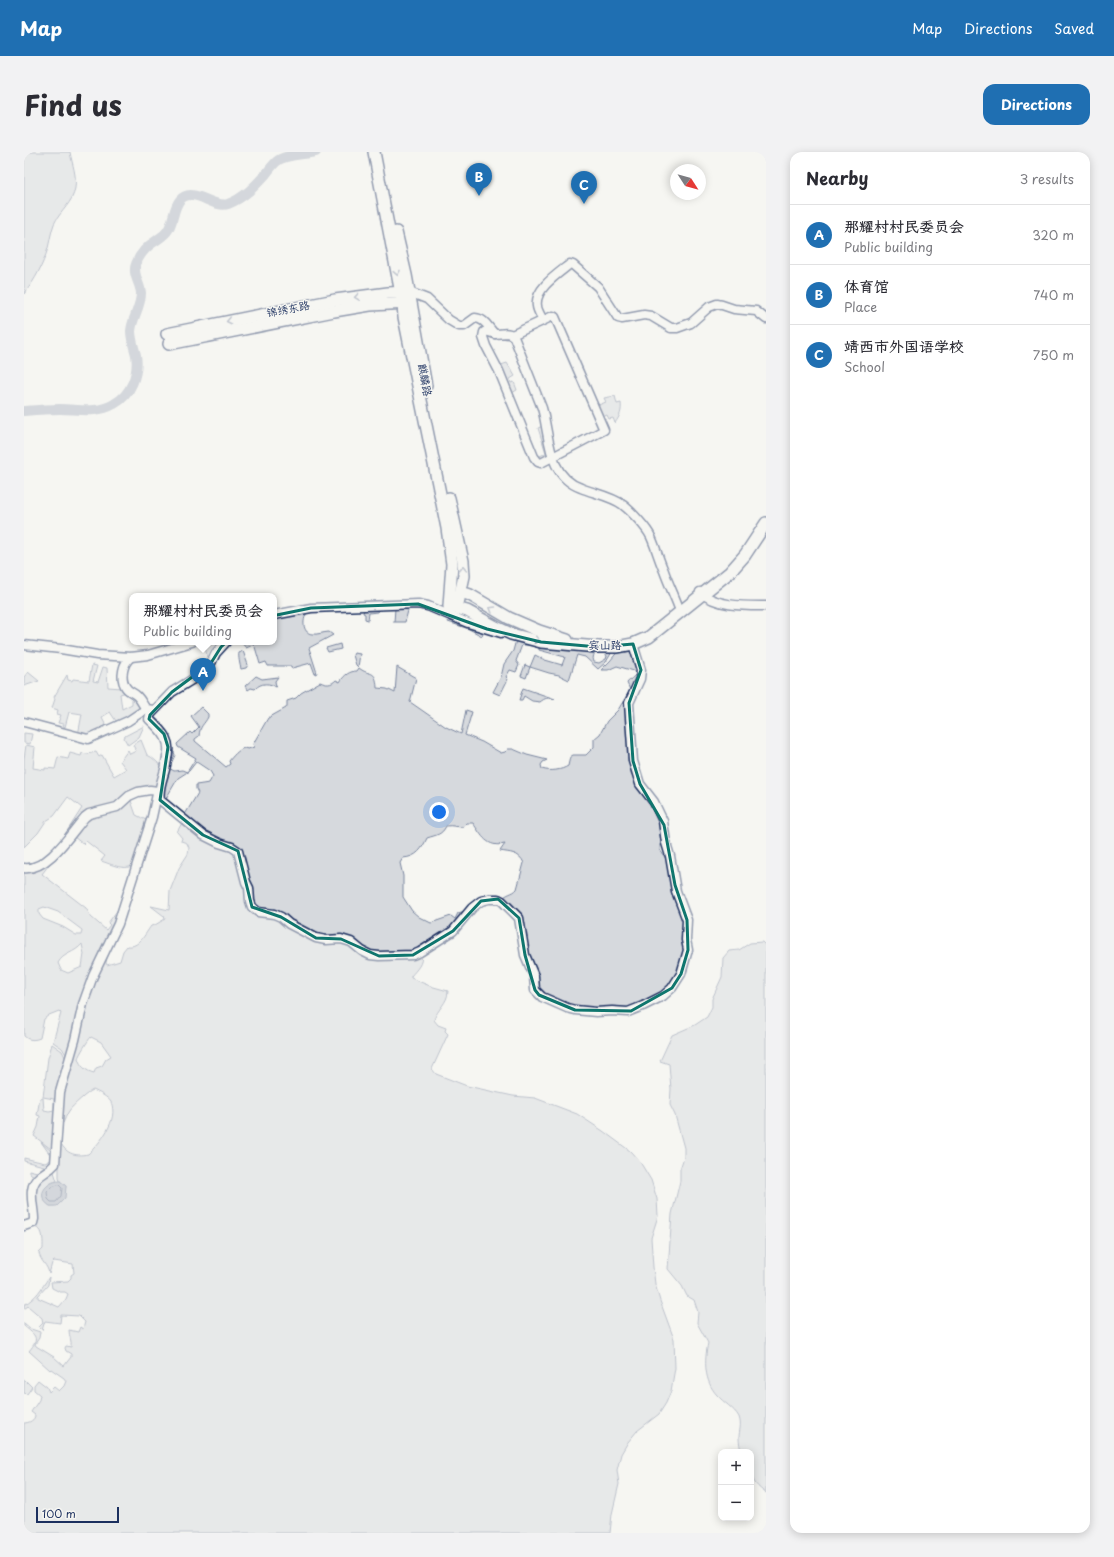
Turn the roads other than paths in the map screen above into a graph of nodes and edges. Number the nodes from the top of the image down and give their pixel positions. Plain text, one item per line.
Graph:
1 (374, 152) edge
2 (382, 152) edge
3 (406, 298) junction
4 (766, 319) edge
5 (543, 320) junction
6 (495, 334) junction
7 (512, 335) junction
8 (168, 339) dead end
9 (552, 456) junction
10 (766, 518) edge
11 (766, 522) edge
12 (461, 592) junction
13 (701, 593) junction
14 (766, 606) edge
15 (453, 607) junction
16 (680, 609) junction
17 (277, 615) edge
18 (511, 634) junction
19 (633, 644) junction
20 (24, 645) edge
21 (182, 645) edge
22 (223, 645) edge
23 (131, 657) junction
24 (150, 710) junction
25 (24, 722) edge
26 (167, 757) junction
27 (158, 792) junction
28 (24, 868) edge
29 (24, 1226) edge

1 -> 3 main road, 麒麟路
2 - 3 main road, 麒麟路
3 - 6 street
3 - 8 main road, 锦绣东路
12 -> 3 main road, 麒麟路
3 - 15 main road, 麒麟路
4 - 5 street
5 - 7 street
5 - 9 street
6 - 7 street
6 - 9 street
7 - 9 street
9 - 16 street
10 - 13 main road, 宾山路
11 - 13 main road, 宾山路
12 - 15 main road, 麒麟路
16 -> 12 main road, 宾山路
13 - 14 street
13 - 16 main road, 宾山路
15 - 18 main road, 宾山路
16 - 19 main road, 宾山路
17 - 18 street
18 -> 19 main road, 宾山路
19 - 26 street
20 - 23 street
21 - 23 street
22 - 24 street
23 - 24 street
24 - 25 street
24 - 26 street
26 - 27 street
27 - 28 street
27 - 29 street

